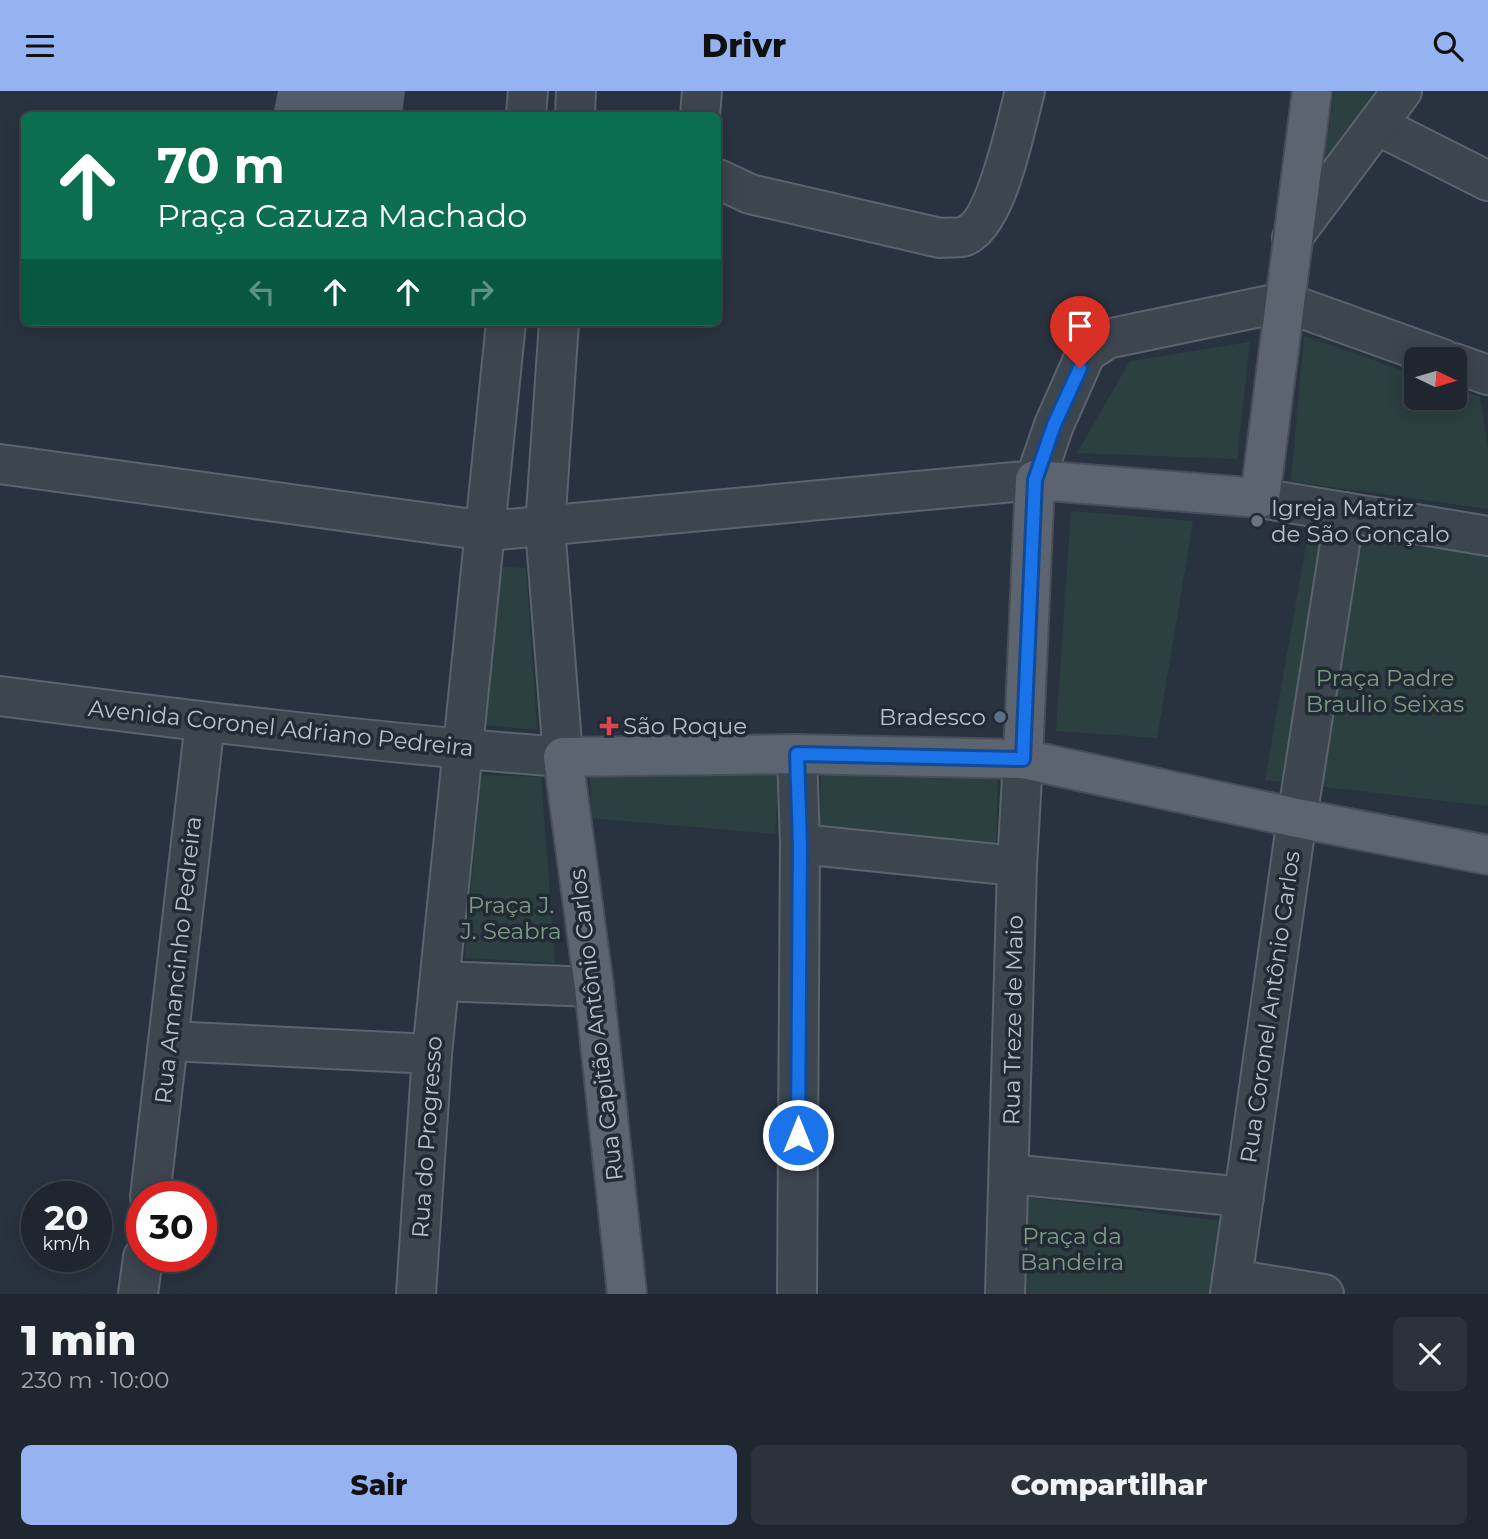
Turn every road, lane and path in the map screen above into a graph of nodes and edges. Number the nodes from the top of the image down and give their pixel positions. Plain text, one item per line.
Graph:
1 (528, 91) edge
2 (576, 91) edge
3 (702, 91) edge
4 (1025, 91) edge
5 (1312, 91) edge
6 (1402, 91) edge
7 (526, 112) edge
8 (575, 112) edge
9 (700, 112) edge
10 (1377, 125) junction
11 (721, 180) edge
12 (1488, 181) edge
13 (1292, 238) junction
14 (1284, 302) junction
15 (506, 326) edge
16 (559, 326) edge
17 (1410, 347) edge
18 (1467, 368) edge
19 (1488, 375) edge
20 (0, 464) edge
21 (1035, 480) junction
22 (1260, 498) junction
23 (1345, 512) junction
24 (545, 527) junction
25 (487, 531) junction
26 (1488, 536) edge
27 (0, 696) edge
28 (205, 722) junction
29 (461, 749) junction
30 (797, 754) junction
31 (563, 757) junction
32 (1023, 759) junction
33 (1297, 818) junction
34 (800, 844) junction
35 (1488, 855) edge
36 (1017, 866) junction
37 (440, 981) junction
38 (594, 987) junction
39 (170, 1041) junction
40 (432, 1054) junction
41 (1009, 1174) junction
42 (152, 1181) edge
43 (1244, 1197) junction
44 (141, 1272) edge
45 (1231, 1287) edge
46 (138, 1294) edge
47 (416, 1294) edge
48 (627, 1294) edge
49 (797, 1294) edge
50 (1006, 1294) edge
51 (1324, 1294) edge

1 - 7 street
2 - 8 street
3 - 9 street
4 - 11 street
5 - 13 main road
6 - 10 street
10 - 12 street
10 - 13 street
13 - 14 main road
14 - 17 street
14 - 21 street
14 - 22 main road
15 - 25 street
16 - 24 street
18 - 19 street
20 - 25 street
21 - 22 main road
21 - 24 street
21 - 32 main road
22 - 23 street
23 - 26 street
23 - 33 street, Rua Coronel Antônio Carlos
24 - 25 street
24 - 31 street
25 - 29 street
27 - 28 street, Avenida Coronel Adriano Pedreira
28 - 29 street, Avenida Coronel Adriano Pedreira
28 - 39 street, Rua Amancinho Pedreira
29 - 31 street, Avenida Coronel Adriano Pedreira
29 - 37 street
30 - 31 main road
30 - 32 main road
30 - 34 street
31 - 38 main road, Rua Capitão Antônio Carlos
32 - 33 main road
32 - 36 street, Rua Treze de Maio
33 - 35 main road
33 - 43 street, Rua Coronel Antônio Carlos
34 - 36 street
34 - 49 street
36 - 41 street, Rua Treze de Maio
37 - 38 street
37 - 40 street, Rua do Progresso
38 - 48 main road, Rua Capitão Antônio Carlos
39 - 40 street
39 - 42 street, Rua Amancinho Pedreira
40 - 47 street, Rua do Progresso
41 - 43 street
41 - 50 street
43 - 45 street
44 - 46 street
45 - 51 street

